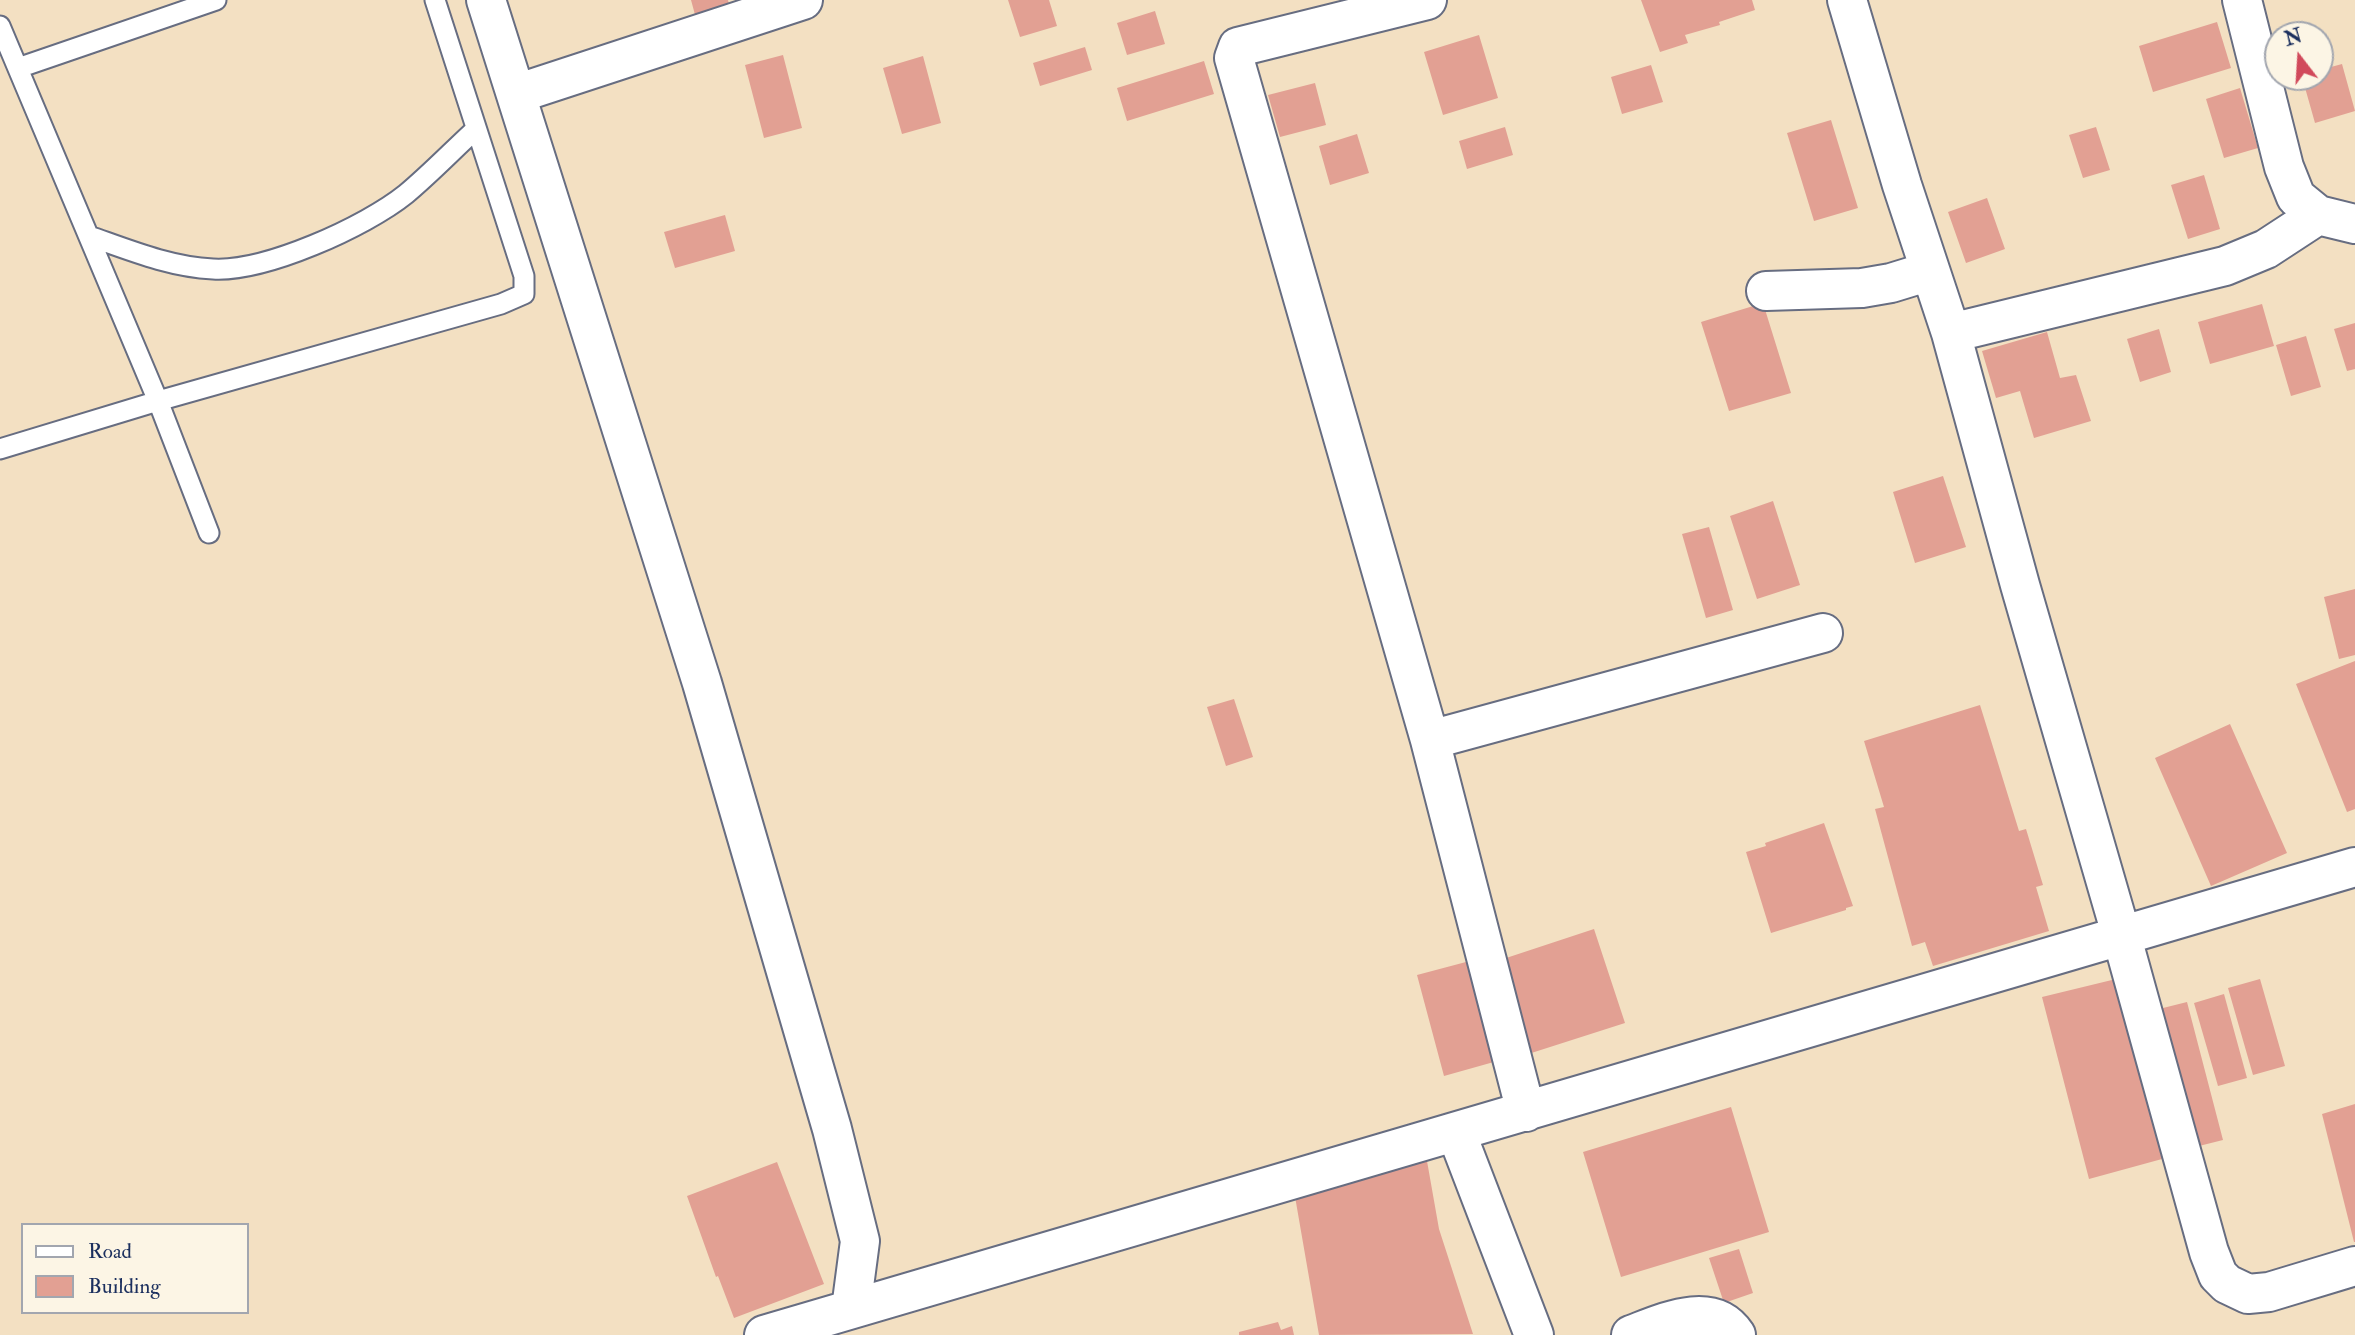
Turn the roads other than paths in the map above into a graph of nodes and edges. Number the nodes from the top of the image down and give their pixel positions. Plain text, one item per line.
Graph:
1 (216, 0) edge
2 (435, 0) edge
3 (486, 0) edge
4 (803, 0) edge
5 (1427, 0) edge
6 (1847, 0) edge
7 (2242, 0) edge
8 (0, 26) edge
9 (18, 68) junction
10 (516, 94) junction
11 (476, 129) junction
12 (2318, 215) junction
13 (2355, 224) edge
14 (89, 236) junction
15 (1930, 271) junction
16 (1766, 292) dead end
17 (1951, 333) junction
18 (159, 401) junction
19 (0, 449) edge
20 (209, 533) dead end
21 (1823, 633) dead end
22 (1430, 740) junction
23 (2355, 867) edge
24 (2121, 934) junction
25 (1526, 1112) junction
26 (1456, 1132) junction
27 (2355, 1266) edge
28 (851, 1309) junction
29 (764, 1335) edge
30 (1534, 1335) edge
31 (1630, 1335) edge
32 (1736, 1335) edge

1 - 9 lane
2 - 11 lane
3 - 10 street
4 - 10 street
5 - 22 street
6 - 15 street
7 - 12 street
8 - 9 lane
9 - 14 lane
10 - 28 street
11 - 14 lane
11 - 18 lane
12 - 13 street
12 - 17 street
14 - 18 lane
15 - 16 street
15 - 17 street
17 - 24 street
18 - 19 lane
18 - 20 lane
21 - 22 street
22 - 25 street
23 - 24 street
24 - 25 street
24 - 27 street
25 - 26 street
26 - 28 street
26 - 30 street
28 - 29 street
31 - 32 street

